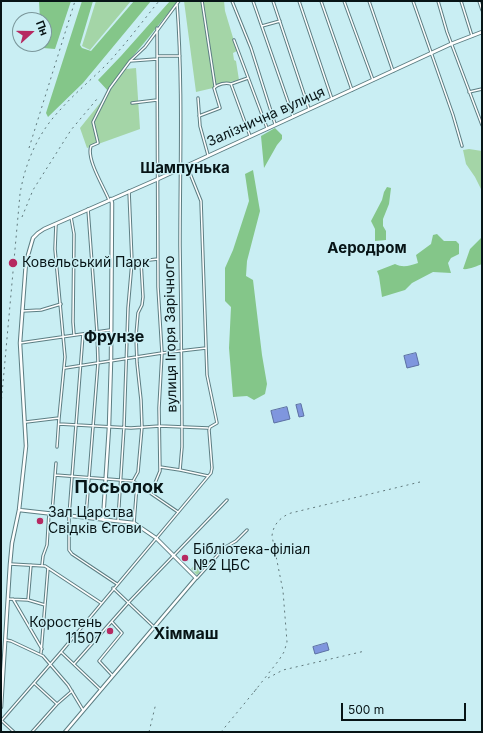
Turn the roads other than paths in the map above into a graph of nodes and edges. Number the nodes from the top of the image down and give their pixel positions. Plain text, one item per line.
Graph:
1 (179, 1) edge
2 (202, 1) edge
3 (232, 1) edge
4 (253, 1) edge
5 (273, 1) edge
6 (299, 1) edge
7 (321, 1) edge
8 (344, 1) edge
9 (368, 1) edge
10 (413, 1) edge
11 (438, 1) edge
12 (460, 1) edge
13 (479, 1) edge
14 (177, 4) junction
15 (482, 10) edge
16 (280, 21) junction
17 (262, 26) junction
18 (157, 28) junction
19 (482, 32) edge
20 (472, 36) junction
21 (234, 40) dead end
22 (451, 44) junction
23 (432, 53) junction
24 (158, 56) junction
25 (180, 56) junction
26 (158, 59) junction
27 (130, 61) junction
28 (393, 71) junction
29 (248, 78) junction
30 (373, 80) junction
31 (231, 84) junction
32 (215, 86) junction
33 (482, 89) edge
34 (352, 90) junction
35 (470, 92) junction
36 (198, 98) dead end
37 (332, 98) junction
38 (158, 100) junction
39 (132, 103) dead end
40 (309, 109) junction
41 (199, 116) junction
42 (292, 116) junction
43 (275, 124) junction
44 (482, 125) edge
45 (267, 128) junction
46 (250, 136) junction
47 (462, 146) dead end
48 (208, 155) junction
49 (187, 166) junction
50 (181, 168) junction
51 (158, 179) junction
52 (129, 191) junction
53 (110, 200) junction
54 (88, 209) junction
55 (71, 217) junction
56 (56, 224) junction
57 (158, 259) junction
58 (141, 261) junction
59 (132, 262) junction
60 (61, 304) junction
61 (22, 312) junction
62 (110, 330) junction
63 (97, 332) junction
64 (83, 334) junction
65 (74, 335) junction
66 (64, 337) junction
67 (20, 343) junction
68 (206, 348) junction
69 (182, 350) junction
70 (162, 353) junction
71 (136, 357) junction
72 (127, 358) junction
73 (111, 361) junction
74 (98, 363) junction
75 (81, 365) junction
76 (65, 368) junction
77 (59, 418) junction
78 (26, 422) junction
79 (59, 424) junction
80 (76, 425) junction
81 (93, 426) junction
82 (160, 426) junction
83 (109, 427) junction
84 (124, 427) junction
85 (142, 427) junction
86 (182, 427) junction
87 (209, 428) junction
88 (57, 447) dead end
89 (56, 463) dead end
90 (160, 467) junction
91 (180, 470) junction
92 (55, 476) junction
93 (208, 476) junction
94 (72, 477) junction
95 (88, 478) junction
96 (105, 479) junction
97 (121, 480) junction
98 (133, 481) junction
99 (137, 484) junction
100 (151, 493) junction
101 (226, 500) dead end
102 (19, 510) junction
103 (178, 512) junction
104 (50, 514) junction
105 (69, 516) junction
106 (86, 518) junction
107 (103, 520) junction
108 (118, 521) junction
109 (134, 523) junction
110 (247, 530) dead end
111 (156, 538) junction
112 (174, 557) junction
113 (10, 564) junction
114 (31, 565) junction
115 (42, 566) junction
116 (48, 568) junction
117 (196, 578) junction
118 (117, 584) junction
119 (113, 588) junction
120 (8, 599) junction
121 (13, 599) junction
122 (28, 600) junction
123 (102, 603) junction
124 (128, 603) junction
125 (45, 605) junction
126 (112, 622) junction
127 (154, 627) junction
128 (6, 640) junction
129 (42, 650) junction
130 (61, 652) junction
131 (41, 654) junction
132 (50, 664) junction
133 (74, 664) junction
134 (113, 676) junction
135 (34, 683) junction
136 (72, 690) junction
137 (100, 690) junction
138 (56, 704) junction
139 (1, 707) edge
140 (83, 710) junction
141 (1, 721) edge
142 (14, 732) edge
143 (32, 732) edge
144 (65, 732) edge

1 - 14 street
2 - 32 street
3 - 43 street
4 - 17 street
5 - 16 street
6 - 37 street
7 - 34 street
8 - 30 street
9 - 28 street
10 - 23 street
11 - 22 street
12 - 20 street
13 - 15 street
14 - 18 street
14 - 25 street, вулиця Ігоря Зарічного
16 - 17 street
16 - 40 street
17 - 42 street
18 - 24 street
18 - 27 street
19 - 20 street, Залізнична вулиця
20 - 22 street, Залізнична вулиця
21 - 29 street
22 - 23 street, Залізнична вулиця
22 - 35 street
23 - 28 street, Залізнична вулиця
23 - 47 street
24 - 25 street
24 - 26 street
25 - 50 street, вулиця Ігоря Зарічного
26 - 27 street
26 - 38 street
27 - 53 street
28 - 30 street, Залізнична вулиця
29 - 31 street
29 - 45 street
30 - 34 street, Залізнична вулиця
31 - 32 street
31 - 46 street
32 - 41 street
33 - 35 street
34 - 37 street, Залізнична вулиця
35 - 44 street
36 - 41 street
37 - 40 street, Залізнична вулиця
38 - 39 street
38 - 51 street
40 - 42 street, Залізнична вулиця
41 - 48 street
42 - 43 street, Залізнична вулиця
43 - 45 street, Залізнична вулиця
45 - 46 street, Залізнична вулиця
46 - 48 street, Залізнична вулиця
48 - 49 street, Залізнична вулиця
49 - 50 street, Залізнична вулиця
49 - 68 street
50 - 51 street, Залізнична вулиця
50 - 69 street, вулиця Ігоря Зарічного
51 - 52 street, Залізнична вулиця
51 - 57 street
52 - 53 street, Залізнична вулиця
52 - 59 street
53 - 54 street, Залізнична вулиця
53 - 62 street
54 - 55 street, Залізнична вулиця
54 - 63 street
55 - 56 street, Залізнична вулиця
55 - 65 street
56 - 60 street
56 - 61 street, Залізнична вулиця
57 - 58 street
57 - 70 street
58 - 59 street
58 - 71 street
59 - 72 street
60 - 61 street
60 - 66 street
61 - 67 street
62 - 63 street
62 - 73 street
63 - 64 street
63 - 74 street
64 - 65 street
64 - 75 street
65 - 66 street
66 - 67 street
66 - 76 street
67 - 78 street
68 - 69 street
68 - 87 street
69 - 70 street
69 - 86 street, вулиця Ігоря Зарічного
70 - 71 street
70 - 82 street
71 - 72 street
71 - 85 street
72 - 73 street
72 - 84 street
73 - 74 street
73 - 83 street
74 - 75 street
74 - 81 street
75 - 76 street
75 - 80 street
76 - 77 street
77 - 78 street
77 - 79 street
78 - 102 street
79 - 80 street
79 - 88 street
80 - 81 street
80 - 94 street
81 - 83 street
81 - 95 street
82 - 85 street
82 - 86 street
82 - 90 street
83 - 84 street
83 - 96 street
84 - 85 street
84 - 97 street
85 - 98 street
86 - 87 street
86 - 91 street, вулиця Ігоря Зарічного
87 - 93 street
89 - 92 street
90 - 91 street
90 - 100 street
91 - 93 street
92 - 94 street
92 - 104 street
93 - 103 street
94 - 95 street
94 - 105 street
95 - 96 street
95 - 106 street
96 - 97 street
96 - 107 street
97 - 98 street
97 - 108 street
98 - 99 street
99 - 100 street
99 - 109 street
100 - 103 street
101 - 112 street
102 - 104 street
102 - 113 street
103 - 111 street
104 - 105 street
104 - 115 street
105 - 106 street
105 - 118 street
106 - 107 street
107 - 108 street
108 - 109 street
109 - 111 street
110 - 117 street
111 - 112 street
111 - 118 street
112 - 117 street
112 - 124 street
113 - 114 street
113 - 120 street
114 - 115 street
114 - 122 street
115 - 116 street
116 - 123 street
116 - 125 street
117 - 127 street
118 - 119 street
119 - 123 street
119 - 124 street
120 - 121 street
120 - 128 street
121 - 122 street
121 - 129 street
122 - 125 street
123 - 130 street
124 - 126 street
124 - 127 street
125 - 129 street
126 - 133 street
126 - 134 street
127 - 134 street
128 - 131 street
128 - 139 street
129 - 131 street
130 - 132 street
130 - 133 street
131 - 132 street
132 - 135 street
132 - 136 street
133 - 137 street
134 - 137 street
135 - 138 street
135 - 141 street
136 - 138 street
136 - 140 street
137 - 140 street
138 - 143 street
140 - 144 street
141 - 142 street

